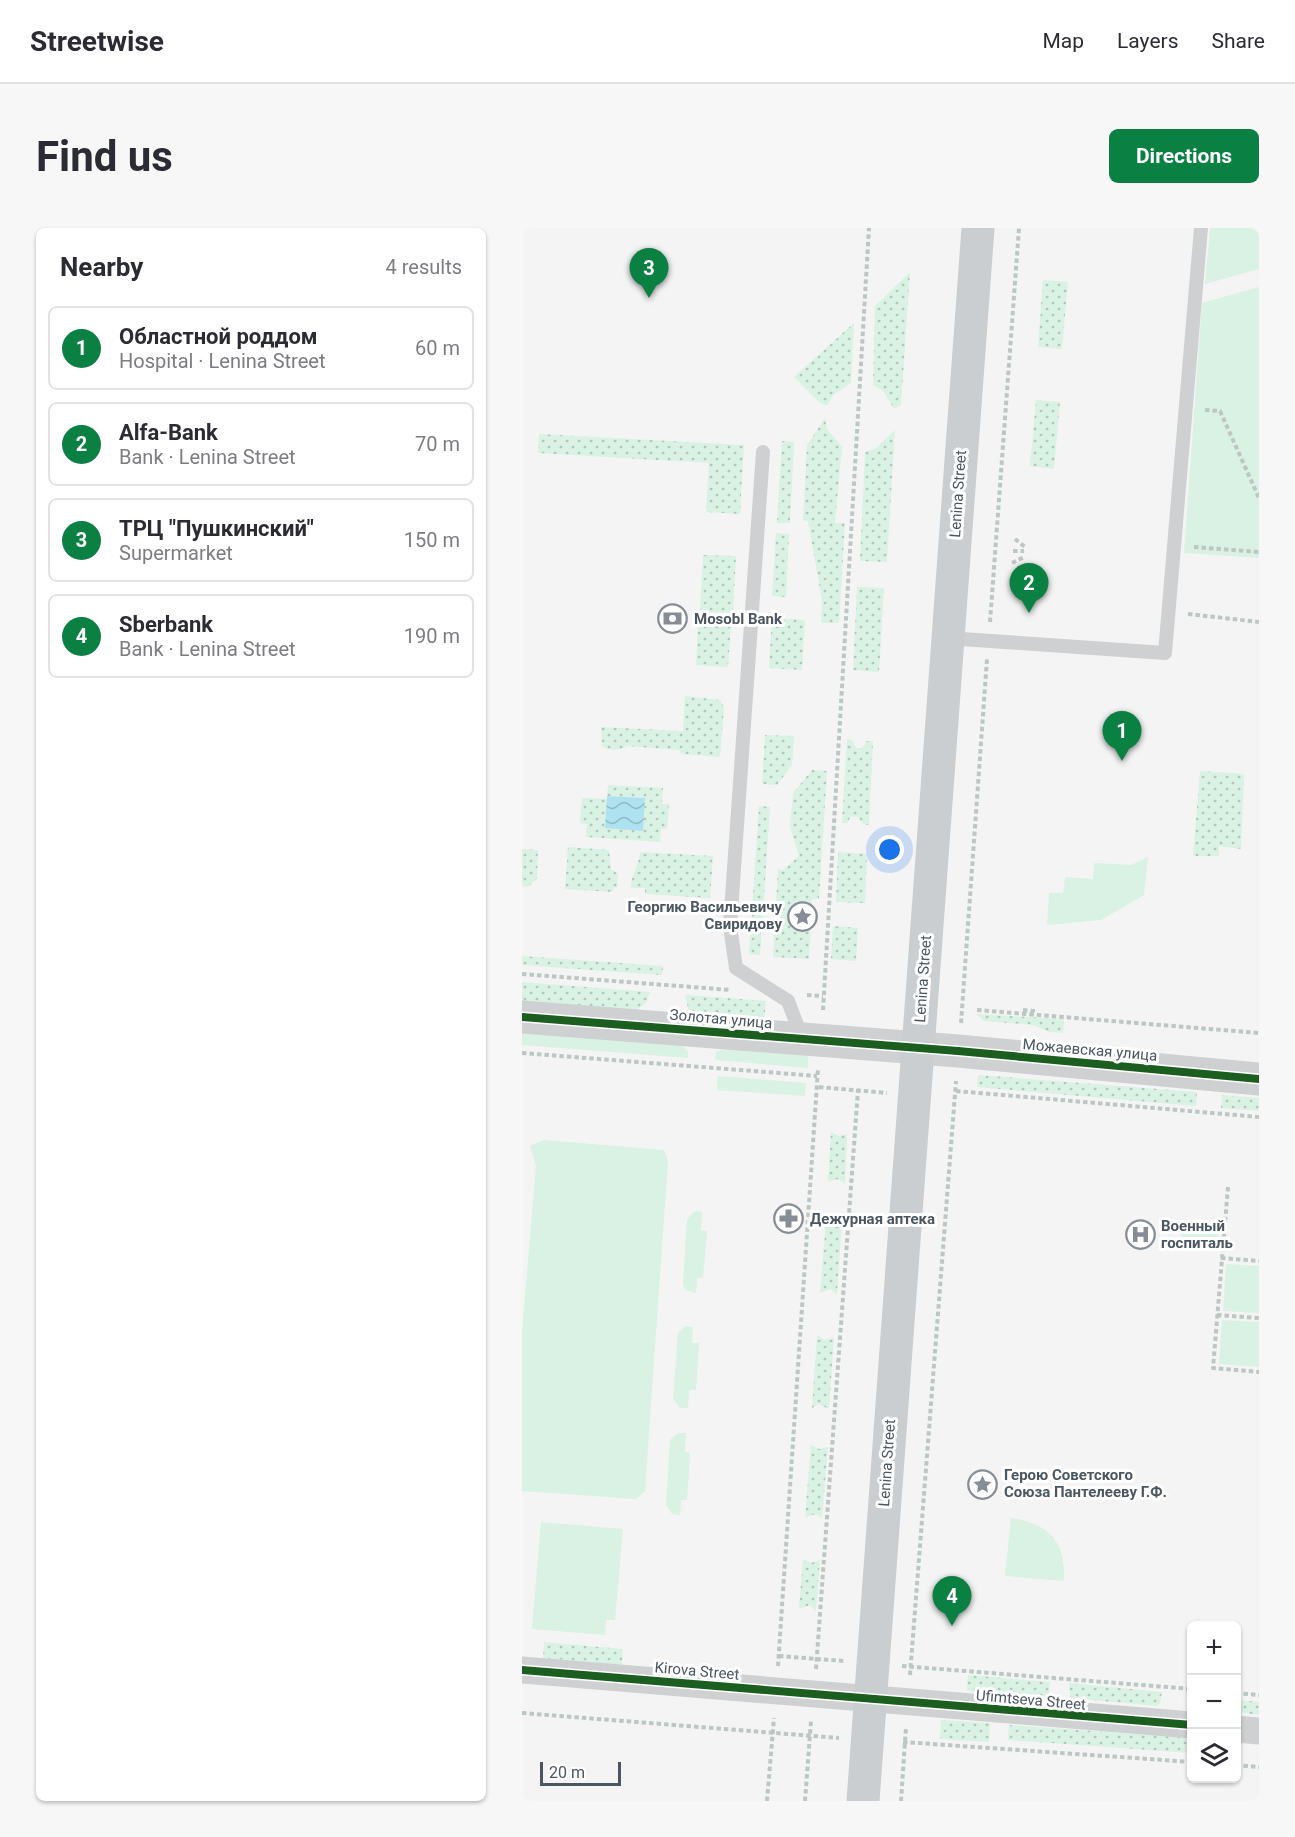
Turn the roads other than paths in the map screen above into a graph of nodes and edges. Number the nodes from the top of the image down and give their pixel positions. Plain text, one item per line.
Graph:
1 (978, 228) edge
2 (1201, 228) edge
3 (763, 452) dead end
4 (947, 638) junction
5 (522, 1017) edge
6 (803, 1040) junction
7 (918, 1049) junction
8 (1259, 1079) edge
9 (522, 1670) edge
10 (869, 1699) junction
11 (1187, 1725) edge
12 (1241, 1729) edge
13 (1259, 1731) edge
14 (863, 1801) edge

1 - 4 main road, Lenina Street
2 - 4 lane
3 - 6 lane
4 - 7 main road, Lenina Street
5 - 6 street, Золотая улица
6 - 7 street, Золотая улица
7 - 8 street, Можаевская улица
7 - 10 main road, Lenina Street
9 - 10 street, Kirova Street
10 - 11 street, Ufimtseva Street
10 - 14 main road, Lenina Street
12 - 13 street

